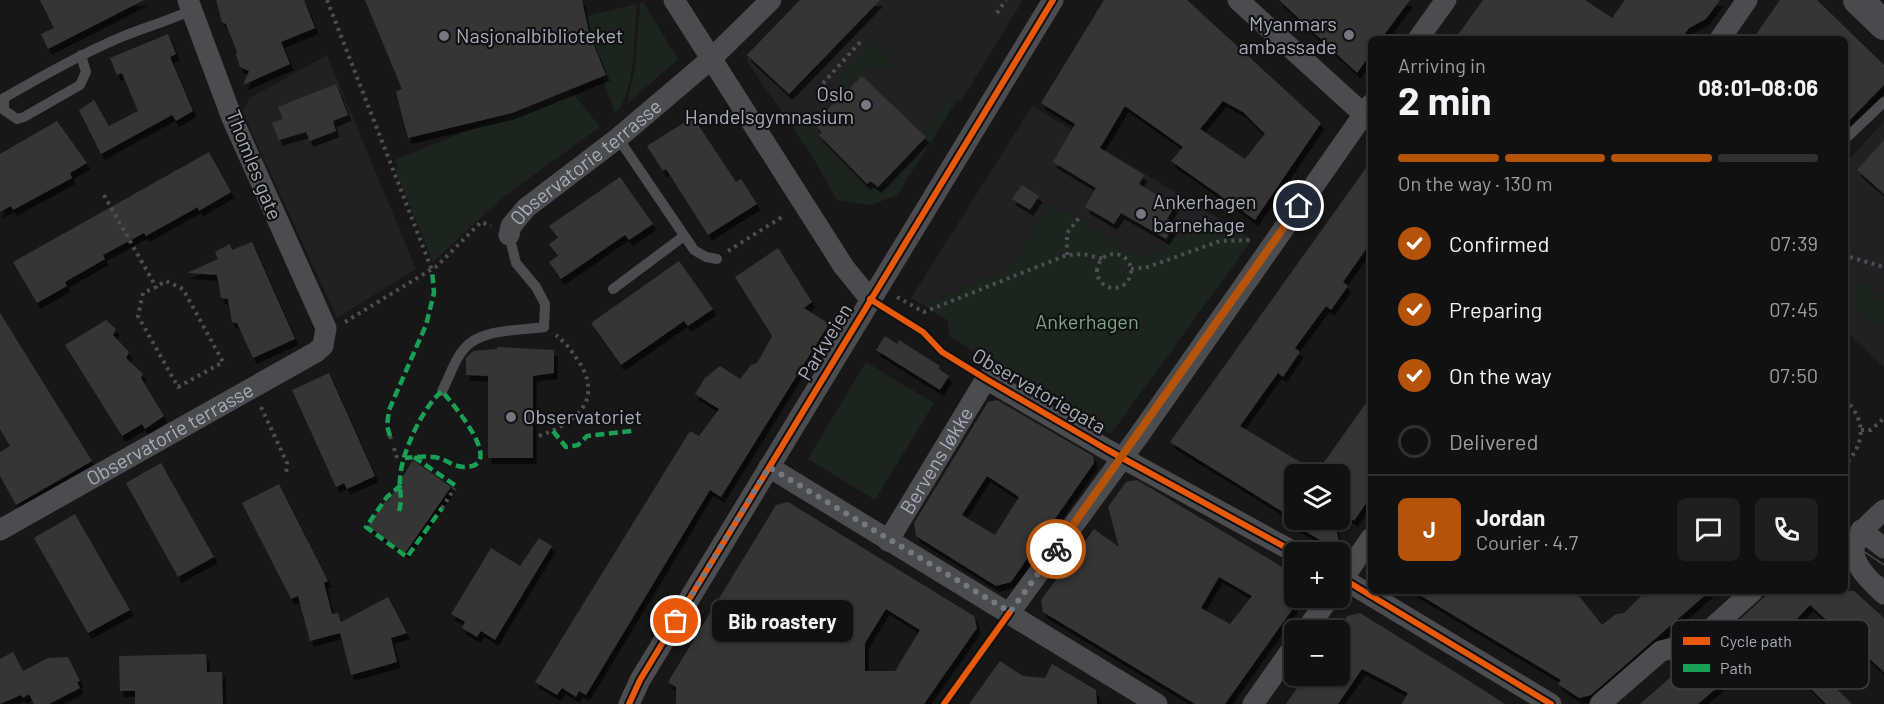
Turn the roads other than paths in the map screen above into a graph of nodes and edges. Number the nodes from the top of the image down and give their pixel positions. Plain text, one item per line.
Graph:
1 (674, 0) edge
2 (771, 0) edge
3 (1053, 0) edge
4 (1238, 0) edge
5 (1446, 0) edge
6 (1747, 0) edge
7 (1858, 0) edge
8 (190, 5) edge
9 (1884, 25) edge
10 (1420, 36) edge
11 (1722, 36) edge
12 (81, 55) junction
13 (711, 59) junction
14 (1884, 102) edge
15 (1368, 112) edge
16 (1368, 114) edge
17 (1848, 136) edge
18 (618, 138) junction
19 (509, 234) joint
20 (684, 236) junction
21 (717, 259) dead end
22 (613, 289) dead end
23 (870, 299) junction
24 (334, 326) joint
25 (986, 379) joint
26 (442, 391) dead end
27 (1123, 458) junction
28 (769, 467) junction
29 (1884, 510) edge
30 (0, 530) edge
31 (1861, 530) junction
32 (888, 540) junction
33 (1368, 542) edge
34 (1284, 547) edge
35 (1849, 548) edge
36 (1884, 548) edge
37 (1350, 566) edge
38 (1350, 586) edge
39 (1750, 594) edge
40 (1884, 594) edge
41 (1010, 612) junction
42 (1720, 620) edge
43 (1671, 648) edge
44 (1284, 660) edge
45 (629, 704) edge
46 (1157, 704) edge
47 (1253, 704) edge
48 (1551, 704) edge
49 (1600, 704) edge

1 - 13 street
2 - 13 street, Observatorie terrasse
3 - 23 street, Parkveien
4 - 15 street
5 - 10 street
6 - 11 street
7 - 9 street
8 - 12 lane
8 - 24 street, Thomles gate
12 - 12 lane
13 - 18 street, Observatorie terrasse
13 - 23 street
14 - 17 lane
16 - 27 street
18 - 19 street, Observatorie terrasse
18 - 20 lane
19 - 26 lane, Observatorie terrasse
20 - 21 lane
20 - 22 lane
23 - 28 street, Parkveien
24 - 30 street, Observatorie terrasse
25 - 27 street, Observatoriegata
25 - 32 street, Bervens løkke
27 - 34 street, Observatoriegata
27 - 41 street
28 - 32 street
28 - 45 street, Parkveien
29 - 31 street
31 - 35 street
31 - 36 street
32 - 41 street
33 - 37 street
35 - 40 street
38 - 48 street
39 - 42 street
41 - 46 street
43 - 49 street
44 - 47 street

